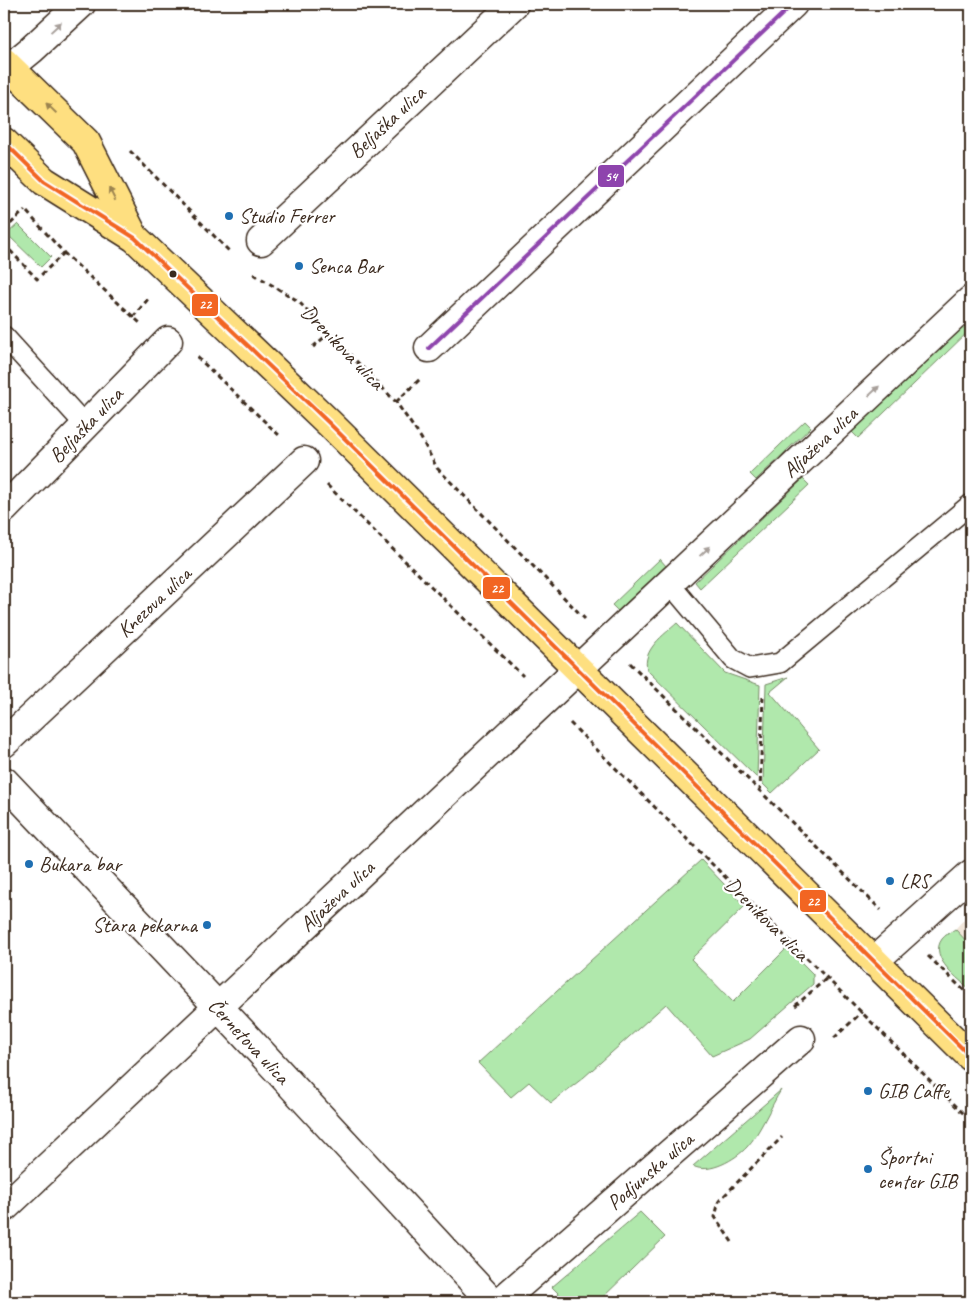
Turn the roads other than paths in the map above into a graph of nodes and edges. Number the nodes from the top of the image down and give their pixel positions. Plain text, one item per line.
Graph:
1 (81, 4) edge
2 (514, 4) edge
3 (793, 4) edge
4 (6, 65) edge
5 (4, 142) edge
6 (135, 238) junction
7 (261, 241) dead end
8 (971, 300) edge
9 (4, 336) edge
10 (168, 341) road end
11 (429, 348) dead end
12 (86, 426) junction
13 (304, 461) road end
14 (971, 504) edge
15 (4, 509) edge
16 (670, 584) junction
17 (577, 671) junction
18 (4, 744) edge
19 (4, 780) edge
20 (971, 874) edge
21 (873, 962) junction
22 (218, 1007) junction
23 (801, 1039) dead end
24 (971, 1057) edge
25 (4, 1208) edge
26 (492, 1302) edge
27 (500, 1302) edge

4 -> 1 street
2 - 7 street, Beljaška ulica
3 - 11 street
6 -> 4 main road, Drenikova ulica
5 - 6 main road, Drenikova ulica
6 - 17 main road, Drenikova ulica
16 -> 8 street, Aljaževa ulica
9 - 12 lane
10 - 12 street, Beljaška ulica
12 - 15 street, Beljaška ulica
13 - 18 street, Knezova ulica
14 - 16 lane
16 - 17 street, Aljaževa ulica
17 - 21 main road, Drenikova ulica
17 - 22 street, Aljaževa ulica
19 - 22 street, Černetova ulica
20 - 21 street
21 - 24 main road, Drenikova ulica
22 - 25 street, Aljaževa ulica
22 - 26 street, Černetova ulica
23 - 27 street, Podjunska ulica

